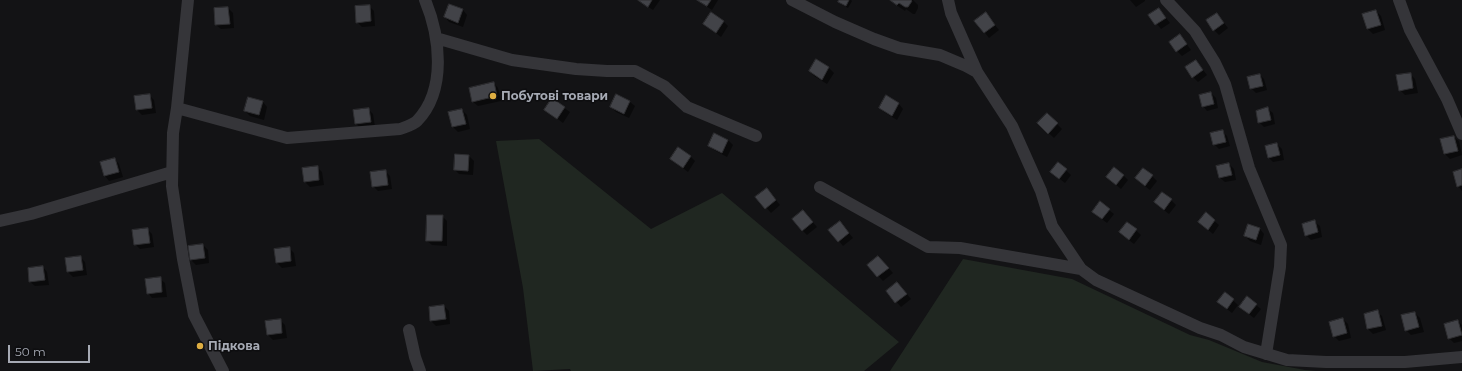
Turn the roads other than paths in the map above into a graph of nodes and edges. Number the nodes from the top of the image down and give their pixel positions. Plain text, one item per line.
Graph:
1 (188, 0) edge
2 (425, 0) edge
3 (792, 0) edge
4 (948, 0) edge
5 (1166, 0) edge
6 (1399, 0) edge
7 (436, 38) junction
8 (977, 72) junction
9 (177, 108) junction
10 (1462, 134) edge
11 (756, 136) dead end
12 (172, 172) junction
13 (820, 188) dead end
14 (0, 222) edge
15 (1082, 269) junction
16 (409, 330) dead end
17 (1266, 354) junction
18 (1462, 358) edge
19 (223, 371) edge
20 (420, 371) edge

1 - 9 street
2 - 7 street
3 - 8 street
4 - 8 street
5 - 17 street
6 - 10 street
7 - 9 street
7 - 11 street
8 - 15 street
9 - 12 street
12 - 14 street
12 - 19 street
13 - 15 street
15 - 17 street
16 - 20 street
17 - 18 street

